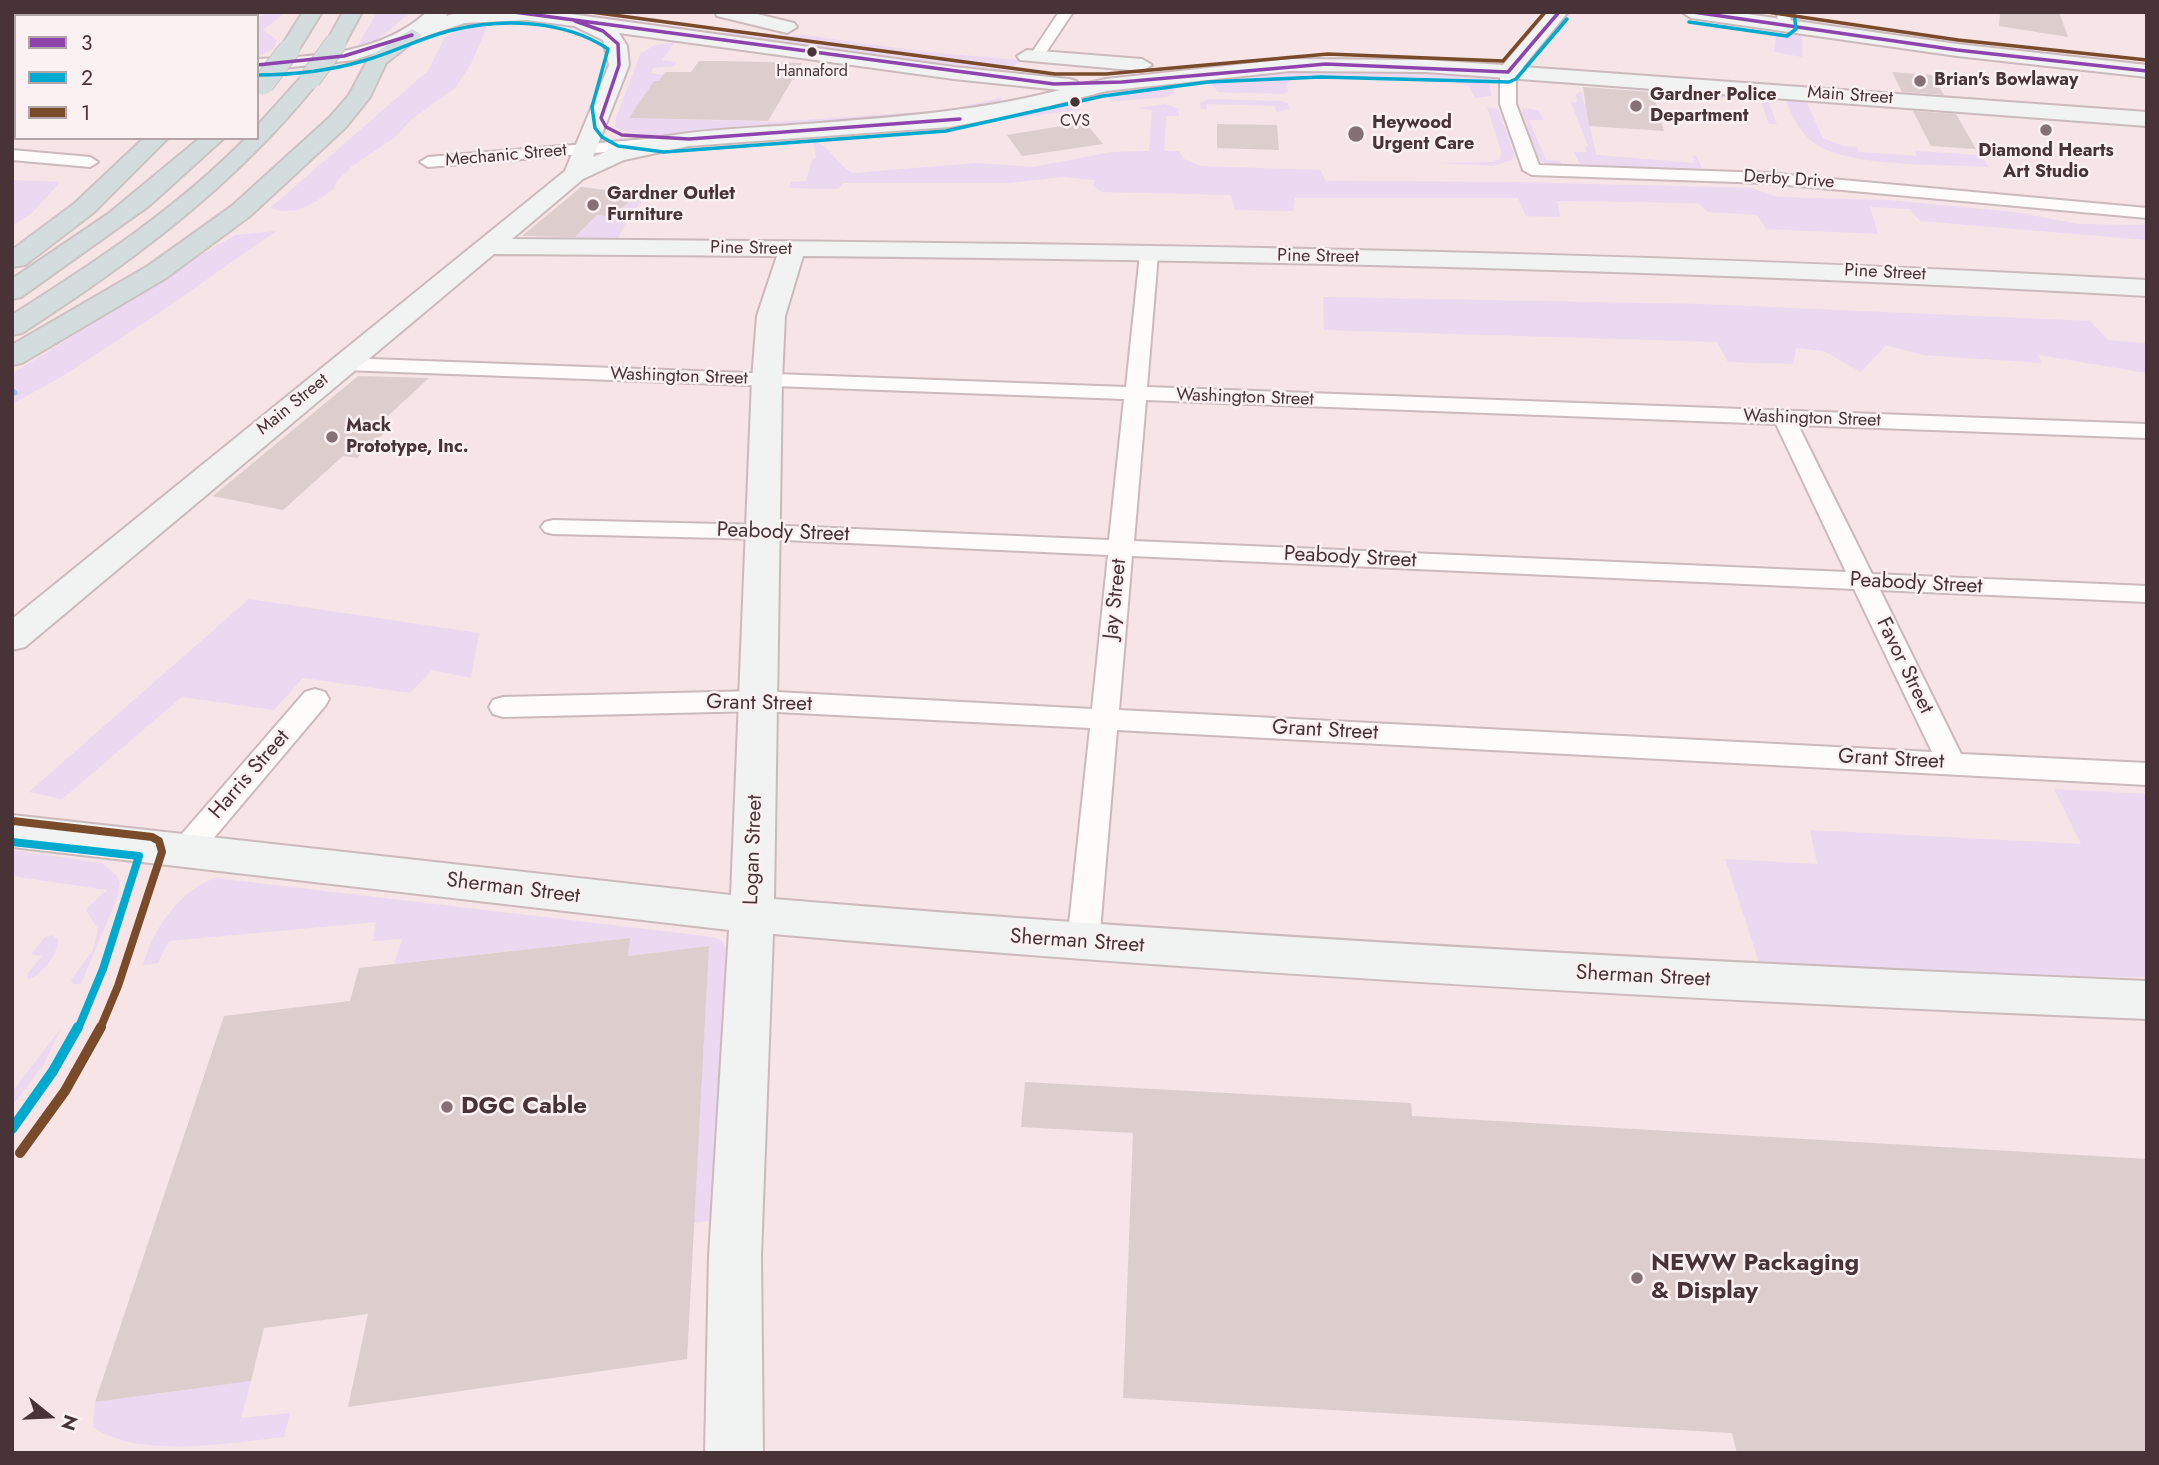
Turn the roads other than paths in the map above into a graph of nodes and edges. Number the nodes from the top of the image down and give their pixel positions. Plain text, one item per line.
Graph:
1 (313, 12) edge
2 (353, 12) edge
3 (439, 12) edge
4 (724, 12) edge
5 (1066, 12) edge
6 (1559, 12) edge
7 (1691, 12) edge
8 (518, 13) edge
9 (1785, 19) edge
10 (575, 21) junction
11 (415, 33) junction
12 (722, 40) junction
13 (1036, 57) junction
14 (619, 65) junction
15 (2147, 71) edge
16 (1508, 72) junction
17 (954, 74) junction
18 (1190, 75) junction
19 (259, 80) edge
20 (1106, 85) junction
21 (601, 112) junction
22 (970, 117) junction
23 (2147, 119) edge
24 (259, 138) edge
25 (689, 139) junction
26 (155, 140) edge
27 (211, 140) edge
28 (257, 140) edge
29 (12, 155) edge
30 (90, 162) dead end
31 (428, 162) dead end
32 (579, 162) junction
33 (2147, 213) edge
34 (489, 246) junction
35 (792, 250) junction
36 (1149, 254) junction
37 (12, 263) edge
38 (2147, 288) edge
39 (12, 291) edge
40 (12, 327) edge
41 (12, 357) edge
42 (344, 364) junction
43 (767, 380) junction
44 (1136, 394) junction
45 (1784, 418) junction
46 (2147, 431) edge
47 (553, 527) dead end
48 (763, 531) junction
49 (1121, 548) junction
50 (1863, 581) junction
51 (2147, 594) edge
52 (12, 638) edge
53 (315, 699) dead end
54 (758, 701) junction
55 (503, 707) dead end
56 (1104, 719) junction
57 (1951, 764) junction
58 (2147, 774) edge
59 (12, 831) edge
60 (185, 851) junction
61 (752, 915) junction
62 (1083, 943) junction
63 (2147, 1000) edge
64 (734, 1453) edge

1 - 19 highway, bridge
2 - 24 highway, bridge
3 - 11 street
4 - 13 street
5 - 13 street
6 - 16 street
7 - 9 street
8 - 10 street
8 - 11 street
9 - 15 street
10 - 12 street
10 - 14 street
11 - 19 street
11 - 41 highway
12 - 14 street
12 - 17 street
13 - 18 street
14 - 21 street
16 - 18 street, Main Street
16 - 23 street, Main Street
16 - 33 street, Derby Drive
17 - 20 street
17 - 22 street, Main Street
18 - 20 street, Main Street
20 - 22 street, Main Street
21 - 25 street
21 - 32 street
22 - 25 street, Main Street
25 - 32 street, Main Street
26 - 37 highway
27 - 39 highway
28 - 40 highway, bridge
29 - 30 street
31 - 32 street, Mechanic Street
32 - 34 street, Main Street
34 - 35 street, Pine Street
34 - 42 street, Main Street
35 - 36 street, Pine Street
35 - 43 street, Logan Street
36 - 38 street, Pine Street
36 - 44 street, Jay Street
42 - 43 street, Washington Street
42 - 52 street, Main Street
43 - 44 street, Washington Street
43 - 48 street, Logan Street
44 - 45 street, Washington Street
44 - 49 street, Jay Street
45 - 46 street, Washington Street
45 - 50 street, Favor Street
47 - 48 street, Peabody Street
48 - 49 street, Peabody Street
48 - 54 street, Logan Street
49 - 50 street, Peabody Street
49 - 56 street, Jay Street
50 - 51 street, Peabody Street
50 - 57 street, Favor Street
53 - 60 street, Harris Street
54 - 55 street, Grant Street
54 - 56 street, Grant Street
54 - 61 street, Logan Street
56 - 57 street, Grant Street
56 - 62 street, Jay Street
57 - 58 street, Grant Street
59 - 60 street, Sherman Street
60 - 61 street, Sherman Street
61 - 62 street, Sherman Street
61 - 64 street, Logan Street
62 - 63 street, Sherman Street

